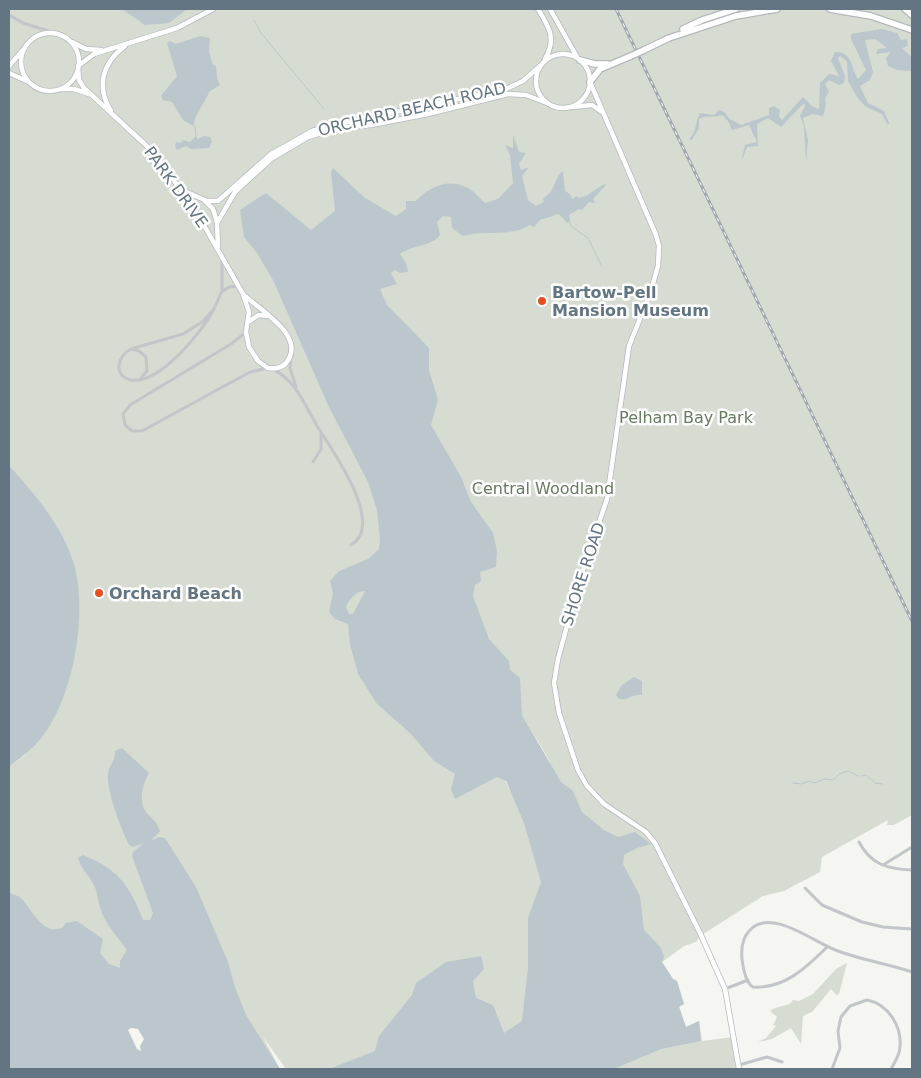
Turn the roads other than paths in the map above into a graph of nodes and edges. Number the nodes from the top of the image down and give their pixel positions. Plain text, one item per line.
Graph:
1 (213, 9) edge
2 (538, 9) edge
3 (550, 9) edge
4 (736, 9) edge
5 (777, 9) edge
6 (830, 9) edge
7 (905, 9) edge
8 (912, 15) edge
9 (9, 16) edge
10 (912, 30) edge
11 (40, 32) junction
12 (666, 39) junction
13 (70, 41) junction
14 (126, 45) junction
15 (24, 49) junction
16 (104, 51) junction
17 (579, 59) junction
18 (614, 63) junction
19 (542, 64) junction
20 (9, 66) edge
21 (78, 67) junction
22 (9, 73) edge
23 (590, 82) junction
24 (32, 84) junction
25 (58, 89) junction
26 (90, 95) junction
27 (547, 103) junction
28 (572, 107) junction
29 (113, 114) junction
30 (605, 116) junction
31 (182, 190) junction
32 (204, 200) junction
33 (193, 206) junction
34 (217, 223) junction
35 (217, 230) junction
36 (211, 236) junction
37 (218, 248) junction
38 (222, 255) junction
39 (239, 286) junction
40 (222, 291) junction
41 (243, 294) junction
42 (214, 310) junction
43 (272, 317) junction
44 (248, 322) junction
45 (246, 332) junction
46 (291, 348) junction
47 (131, 349) junction
48 (270, 368) junction
49 (141, 378) junction
50 (297, 390) junction
51 (320, 431) junction
52 (312, 462) dead end
53 (351, 545) dead end
54 (859, 842) dead end
55 (912, 847) edge
56 (883, 866) junction
57 (912, 870) edge
58 (805, 888) dead end
59 (912, 929) edge
60 (827, 948) junction
61 (912, 972) edge
62 (748, 980) junction
63 (725, 989) junction
64 (782, 1062) dead end
65 (739, 1067) edge
66 (832, 1069) edge
67 (891, 1069) edge

1 - 14 main road
2 - 19 main road
3 - 17 main road
4 - 12 highway
5 - 12 highway
6 - 10 highway
7 - 8 highway
9 - 11 street
11 - 13 main road
11 - 15 main road
12 - 18 highway, bridge
13 - 16 main road
13 - 21 main road
14 - 16 main road
14 - 29 main road
15 - 20 main road
15 - 24 main road
16 - 21 main road
17 - 18 highway
17 - 19 main road
17 - 23 main road
18 - 23 highway
19 - 27 main road
19 - 32 main road, ORCHARD BEACH ROAD
21 - 25 main road
21 - 26 main road, PARK DRIVE
22 - 24 main road
23 - 28 main road
23 - 30 main road, SHORE ROAD
24 - 25 main road
25 - 26 main road, PARK DRIVE
26 - 29 main road, PARK DRIVE
27 - 28 main road
27 - 34 main road, ORCHARD BEACH ROAD
28 - 30 main road
29 - 31 main road, PARK DRIVE
30 - 63 main road, SHORE ROAD
31 - 32 main road
31 - 33 main road, PARK DRIVE
32 - 33 main road, ORCHARD BEACH ROAD
32 - 34 main road
33 - 36 main road, PARK DRIVE
34 - 35 main road, ORCHARD BEACH ROAD
35 - 36 main road
35 - 37 main road, ORCHARD BEACH ROAD
36 - 37 main road, PARK DRIVE
37 - 38 main road, PARK DRIVE
38 - 39 main road, PARK DRIVE
38 - 40 street
39 - 40 street
39 - 41 main road, PARK DRIVE
40 - 42 street
41 - 43 main road, PARK DRIVE
41 - 44 main road, PARK DRIVE
42 - 47 street
42 - 49 street
43 - 44 main road
43 - 46 main road, PARK DRIVE
44 - 45 main road, PARK DRIVE
45 - 48 main road, PARK DRIVE
45 - 48 street
46 - 48 main road
46 - 50 street, PARK DRIVE
47 - 49 street
47 - 49 street
48 - 50 street, PARK DRIVE
50 - 51 street, PARK DRIVE
51 - 52 street
51 - 53 street, PARK DRIVE
54 - 56 street
55 - 56 street
56 - 57 street
58 - 59 street
60 - 61 street
60 - 62 street
60 - 62 street
62 - 63 street
63 - 65 main road
64 - 65 street
66 - 67 street

